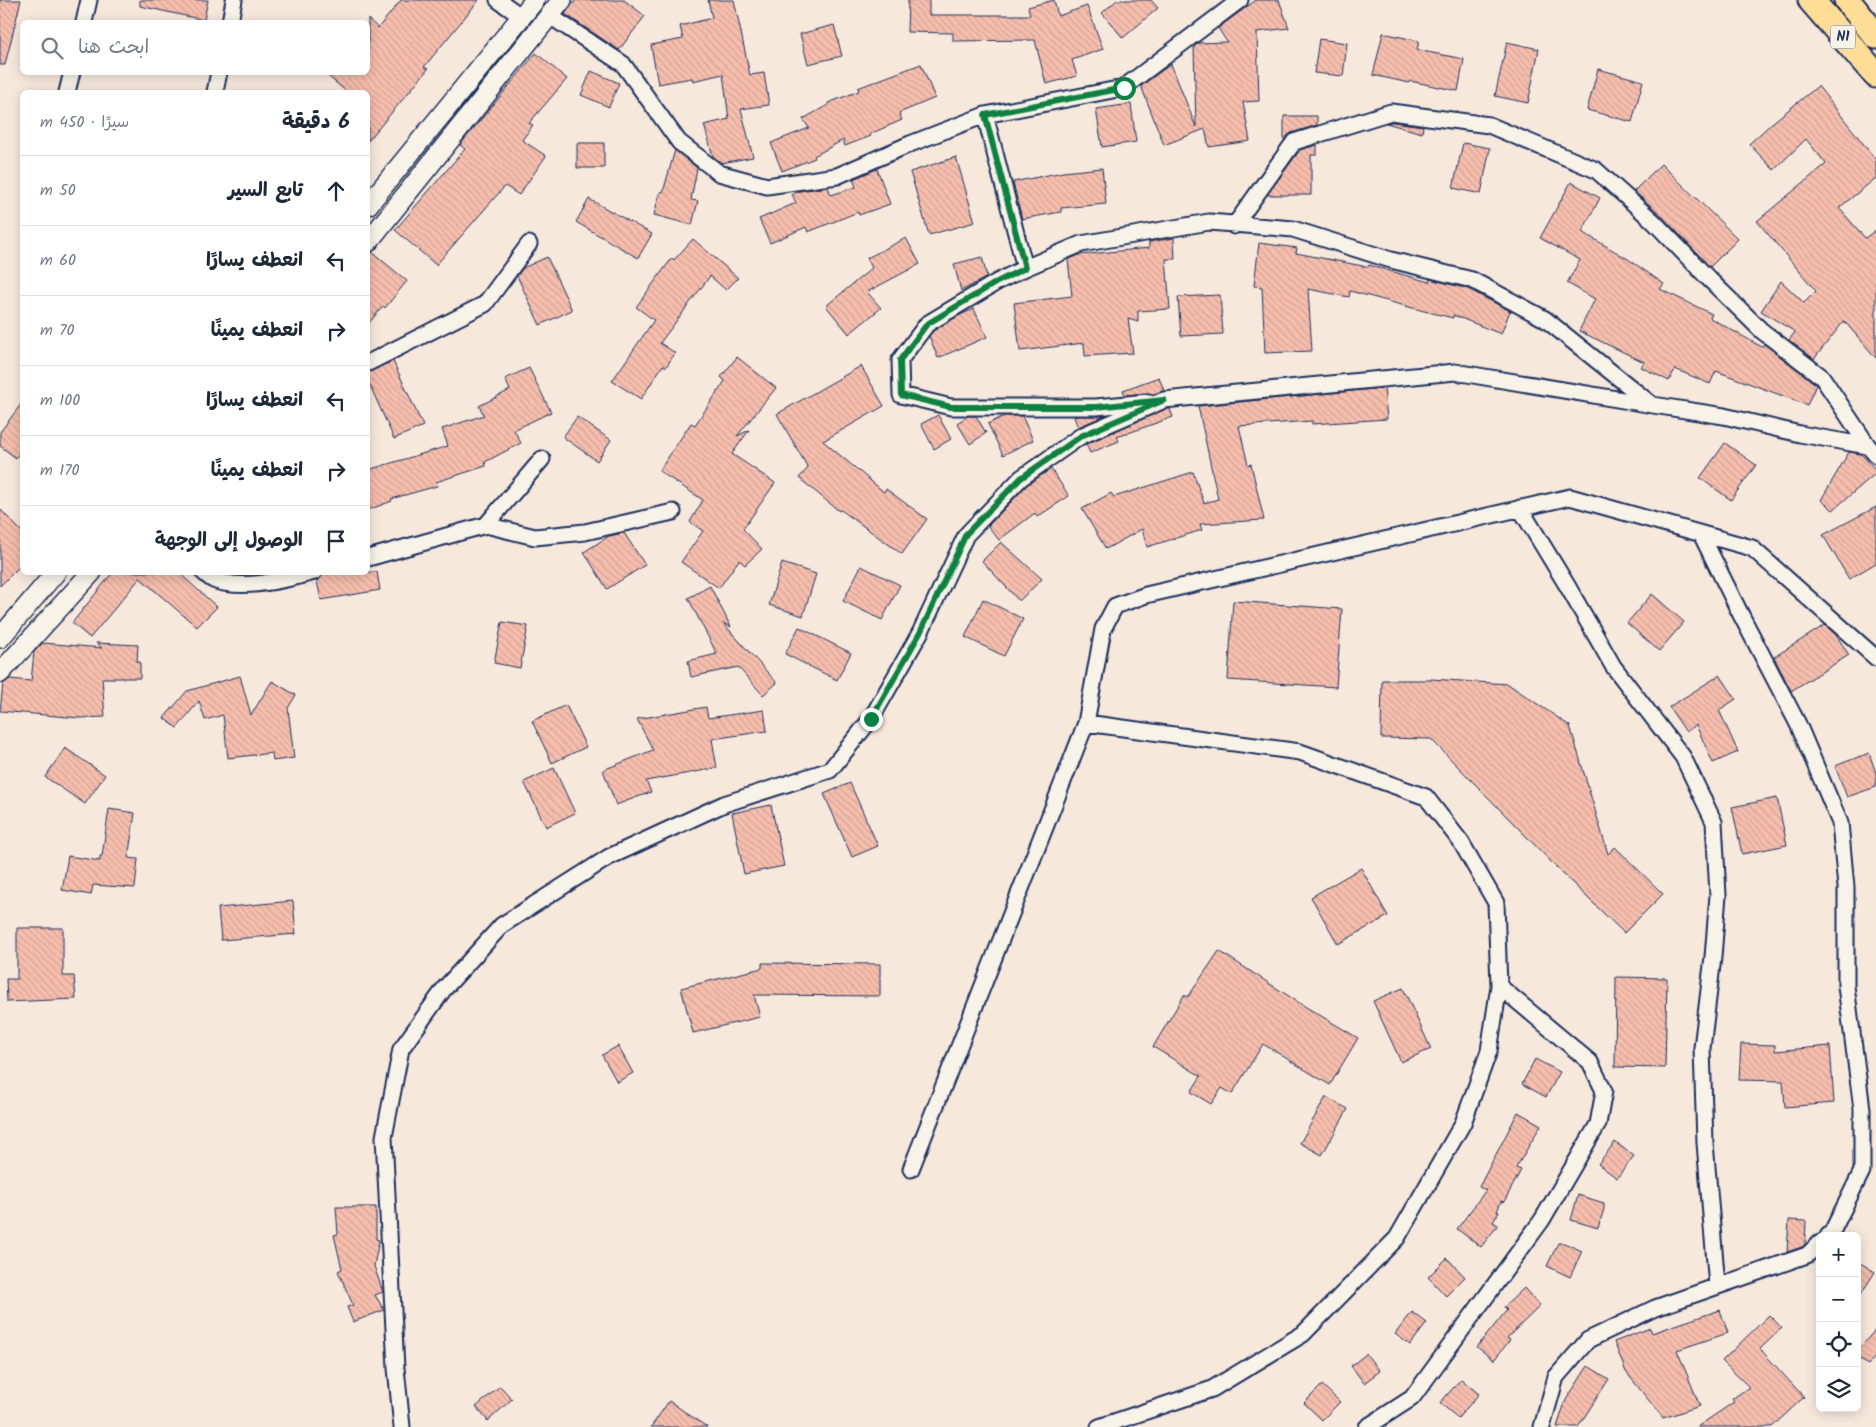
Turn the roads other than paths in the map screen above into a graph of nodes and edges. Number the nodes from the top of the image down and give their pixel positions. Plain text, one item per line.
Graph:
1 (89, 0) edge
2 (234, 0) edge
3 (498, 0) edge
4 (535, 0) edge
5 (562, 0) edge
6 (1240, 0) edge
7 (1811, 0) edge
8 (1847, 0) edge
9 (550, 16) junction
10 (522, 17) junction
11 (84, 20) edge
12 (230, 20) edge
13 (1876, 36) edge
14 (71, 75) edge
15 (218, 75) edge
16 (1876, 75) edge
17 (68, 90) edge
18 (215, 90) edge
19 (985, 115) junction
20 (370, 202) edge
21 (1234, 226) junction
22 (370, 240) edge
23 (529, 244) dead end
24 (1025, 268) junction
25 (370, 362) edge
26 (1164, 400) junction
27 (1653, 405) junction
28 (1872, 451) edge
29 (542, 459) dead end
30 (1520, 508) junction
31 (673, 512) dead end
32 (486, 524) junction
33 (1701, 534) junction
34 (370, 557) edge
35 (53, 575) edge
36 (89, 575) edge
37 (207, 575) edge
38 (304, 575) edge
39 (0, 638) edge
40 (1876, 658) edge
41 (0, 673) edge
42 (1086, 723) junction
43 (1500, 986) junction
44 (911, 1169) dead end
45 (1832, 1232) edge
46 (1816, 1247) edge
47 (1717, 1286) junction
48 (402, 1427) edge
49 (1099, 1427) edge
50 (1367, 1427) edge
51 (1542, 1427) edge

1 - 11 street
2 - 12 street
3 - 10 street
4 - 10 street
5 - 9 street
6 - 19 street
7 - 16 highway, N1
8 - 13 highway, N1
9 - 19 street
9 - 22 street
10 - 20 street
14 - 17 street
15 - 18 street
19 - 24 street
21 - 24 street
21 - 27 street
21 - 28 street
23 - 25 street
24 - 26 street
26 - 27 street
26 - 48 street
27 - 28 street
29 - 32 street
30 - 33 street
30 - 42 street
30 - 47 street
31 - 32 street
32 - 34 street
33 - 40 street
33 - 45 street
35 - 39 street
36 - 41 street
37 - 38 street
42 - 43 street
42 - 44 street
43 - 49 street
43 - 50 street
46 - 47 street
47 - 51 street

